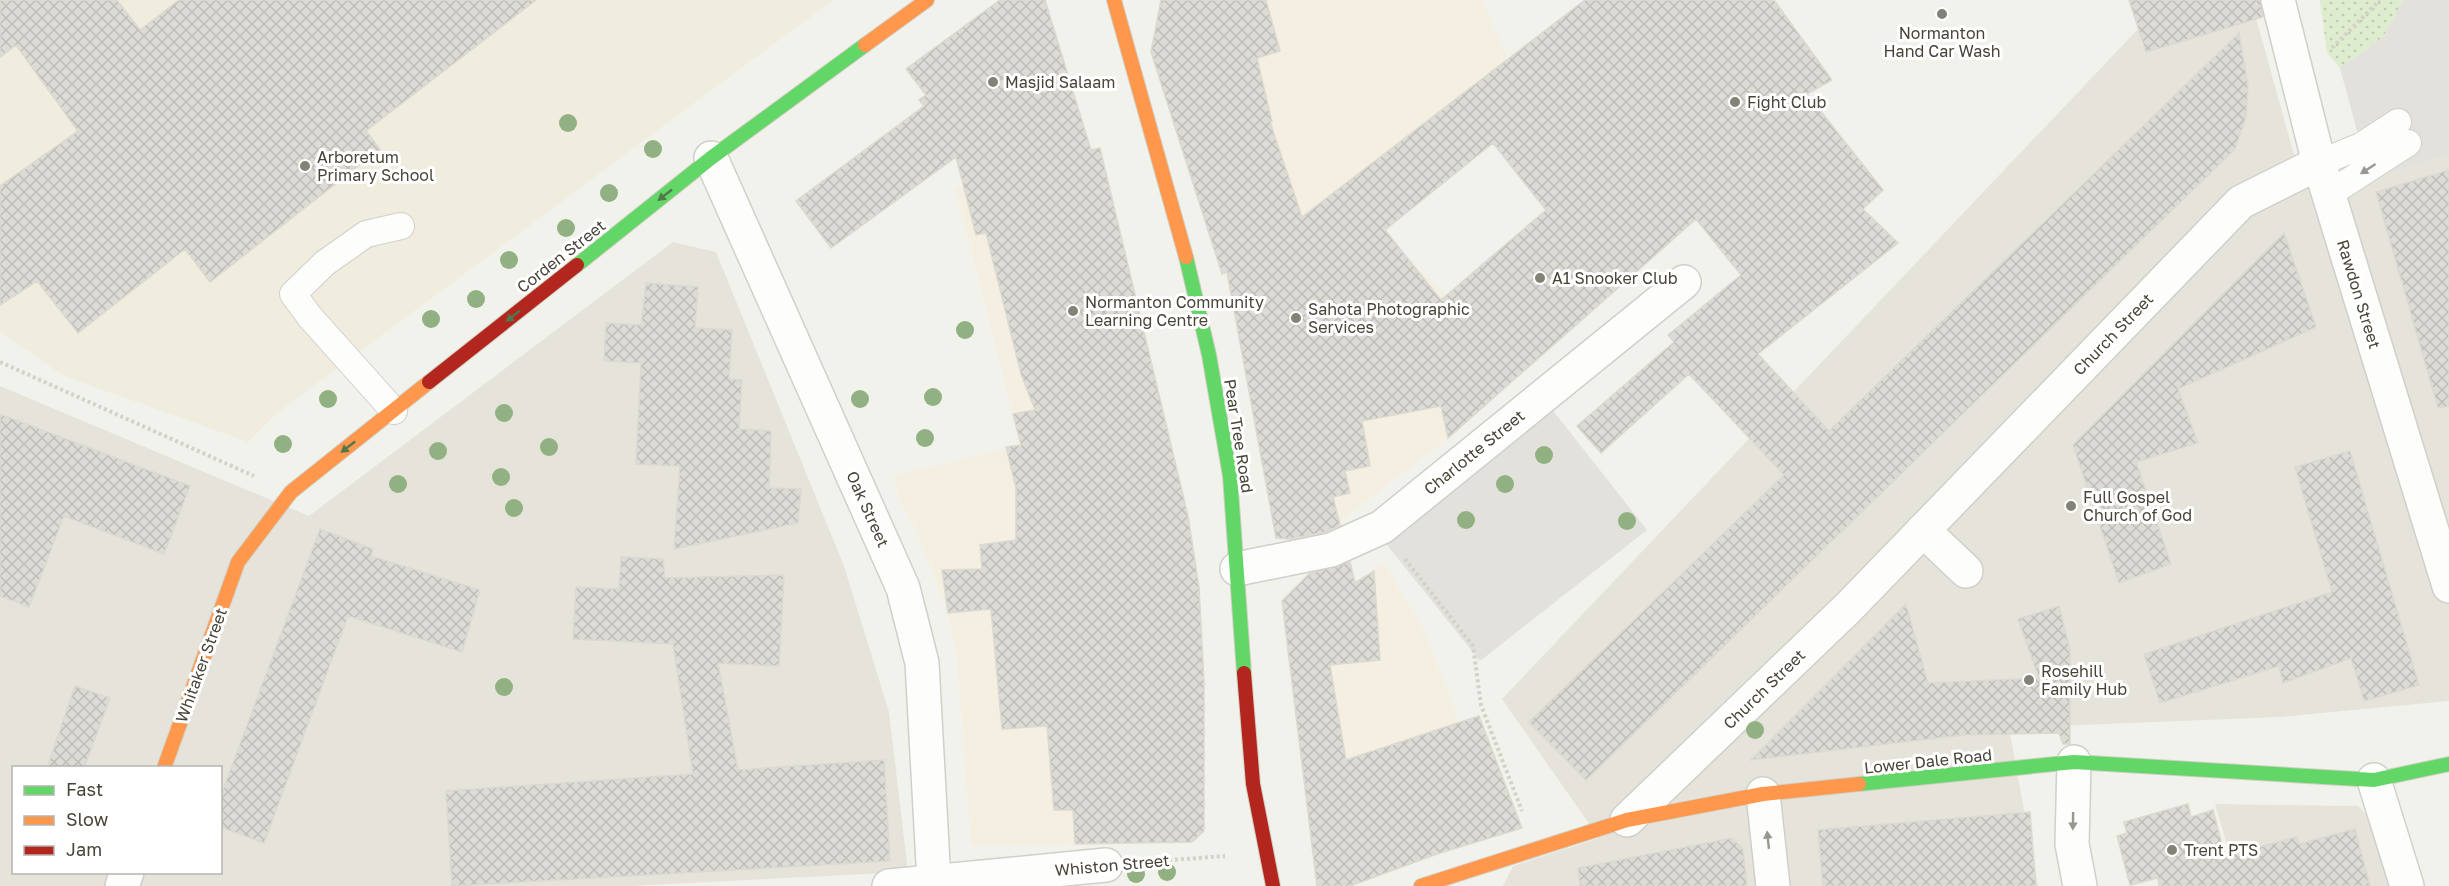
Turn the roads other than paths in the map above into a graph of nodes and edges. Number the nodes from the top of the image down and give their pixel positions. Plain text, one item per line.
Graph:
1 (927, 0) edge
2 (1114, 0) edge
3 (2278, 0) edge
4 (711, 158) junction
5 (2319, 162) junction
6 (2329, 194) junction
7 (401, 226) dead end
8 (1684, 282) dead end
9 (394, 411) junction
10 (1923, 530) junction
11 (238, 562) joint
12 (1237, 569) junction
13 (1966, 571) dead end
14 (2449, 586) edge
15 (2074, 762) junction
16 (2449, 764) edge
17 (165, 766) edge
18 (2374, 780) junction
19 (1763, 794) junction
20 (1627, 820) junction
21 (1106, 865) road end
22 (1457, 880) edge
23 (934, 882) junction
24 (889, 886) edge
25 (1273, 886) edge
26 (1421, 886) edge
27 (1773, 886) edge
28 (2080, 886) edge
29 (2407, 886) edge

1 - 4 street, Corden Street
2 - 12 street, Pear Tree Road
3 - 5 street, Rawdon Street
4 -> 9 street, Corden Street
4 - 23 street, Oak Street
5 - 6 street, Rawdon Street
5 -> 6 lane
5 - 10 street, Church Street
6 - 14 street, Rawdon Street
7 - 9 lane
8 - 12 street, Charlotte Street
9 -> 11 street, Corden Street
10 - 13 street
10 - 20 street, Church Street
11 - 17 street, Whitaker Street
12 - 25 street, Pear Tree Road
15 - 18 street, Lower Dale Road
15 - 19 street, Lower Dale Road
15 -> 28 street
16 - 18 street, Lower Dale Road
18 - 29 street
19 - 20 street, Lower Dale Road
27 -> 19 street
20 - 22 street, Lower Dale Road
21 - 23 street, Whiston Street
22 - 26 street, Lower Dale Road
23 - 24 street, Whiston Street

